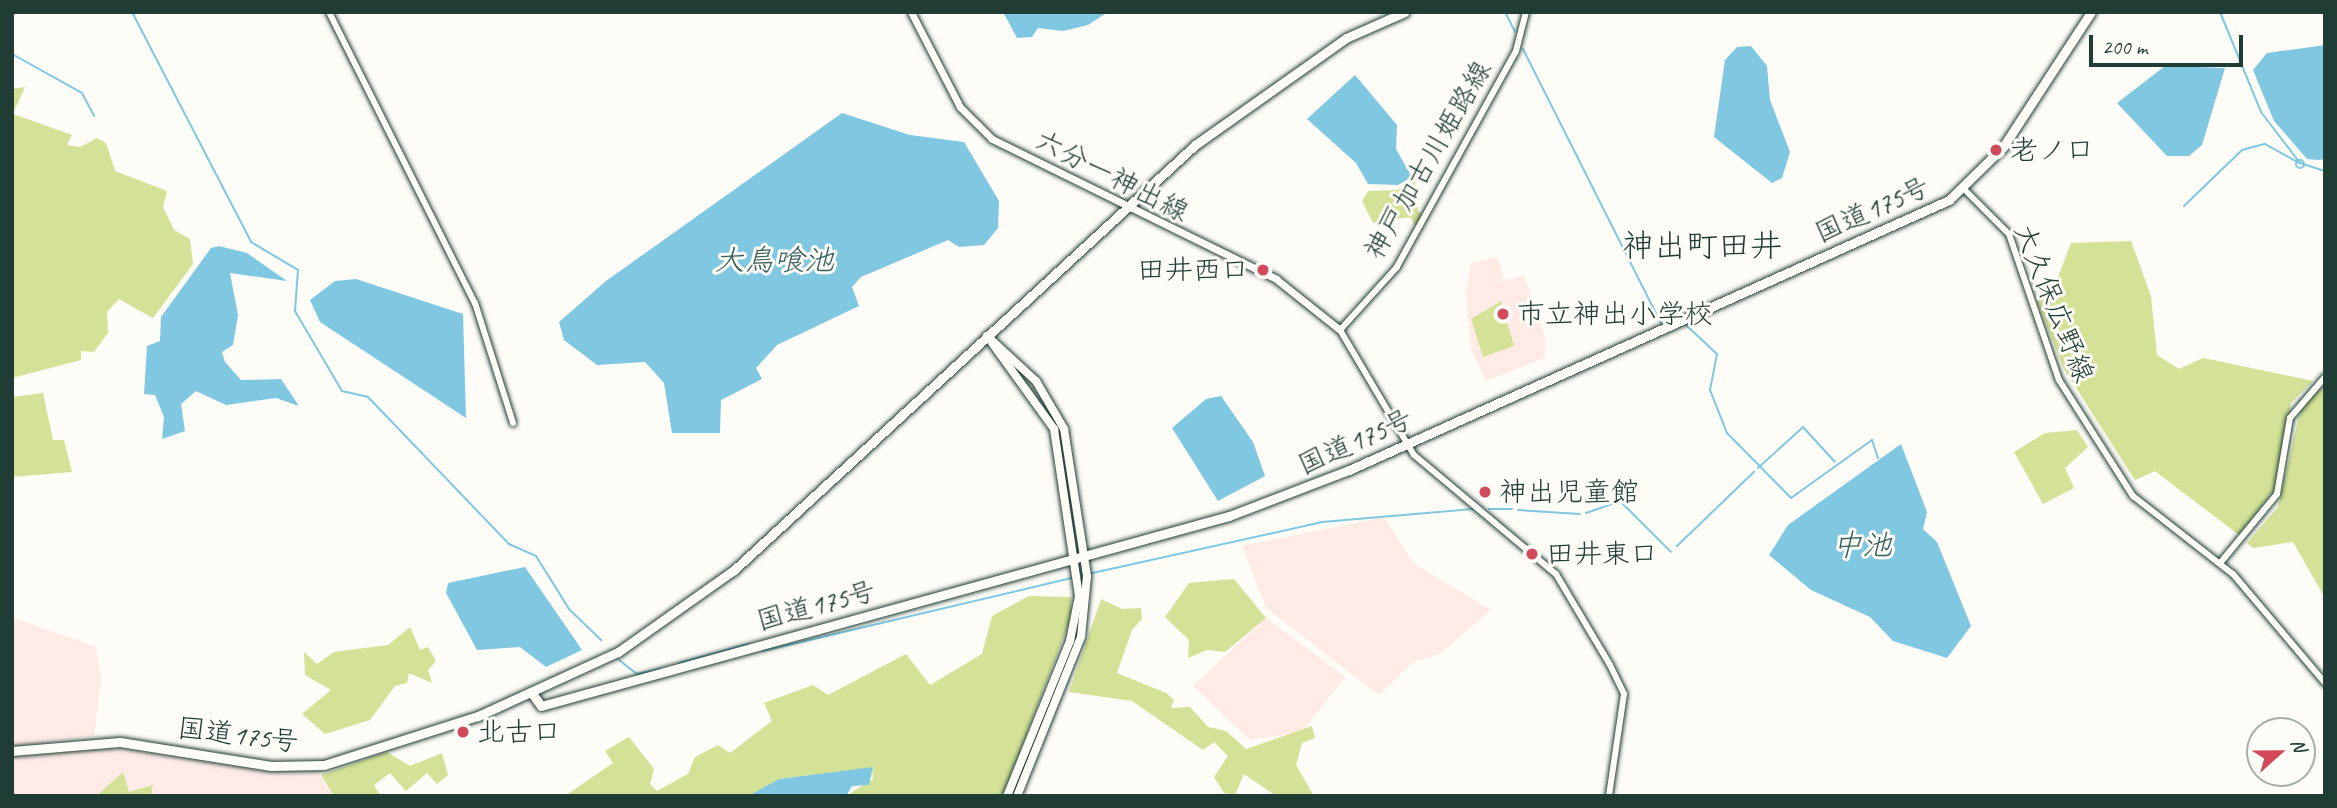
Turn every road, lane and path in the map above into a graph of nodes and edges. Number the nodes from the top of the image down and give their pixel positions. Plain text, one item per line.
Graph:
1 (329, 12) edge
2 (911, 12) edge
3 (1405, 12) edge
4 (1526, 12) edge
5 (2091, 12) edge
6 (1964, 188) junction
7 (1127, 207) junction
8 (1340, 330) junction
9 (987, 336) junction
10 (2325, 377) edge
11 (513, 423) dead end
12 (1406, 444) junction
13 (1079, 558) junction
14 (2221, 562) junction
15 (2325, 683) edge
16 (531, 692) junction
17 (12, 751) edge
18 (1007, 796) edge
19 (1017, 796) edge
20 (1609, 796) edge

1 - 11 street
2 - 7 main road, 六分一神出線
3 - 7 highway, 国道175号
4 - 8 street, 神戸加古川姫路線
5 - 6 highway, 国道175号
6 - 12 highway, 国道175号
6 - 14 street, 大久保広野線
7 - 8 main road, 六分一神出線
7 - 9 highway, 国道175号
8 - 12 street
9 - 13 main road
9 - 16 highway, 国道175号
10 - 14 street
12 - 13 highway, 国道175号
12 - 20 street
13 - 16 highway, 国道175号
13 - 18 main road
13 - 19 main road
14 - 15 street, 大久保広野線
16 - 17 highway, 国道175号

